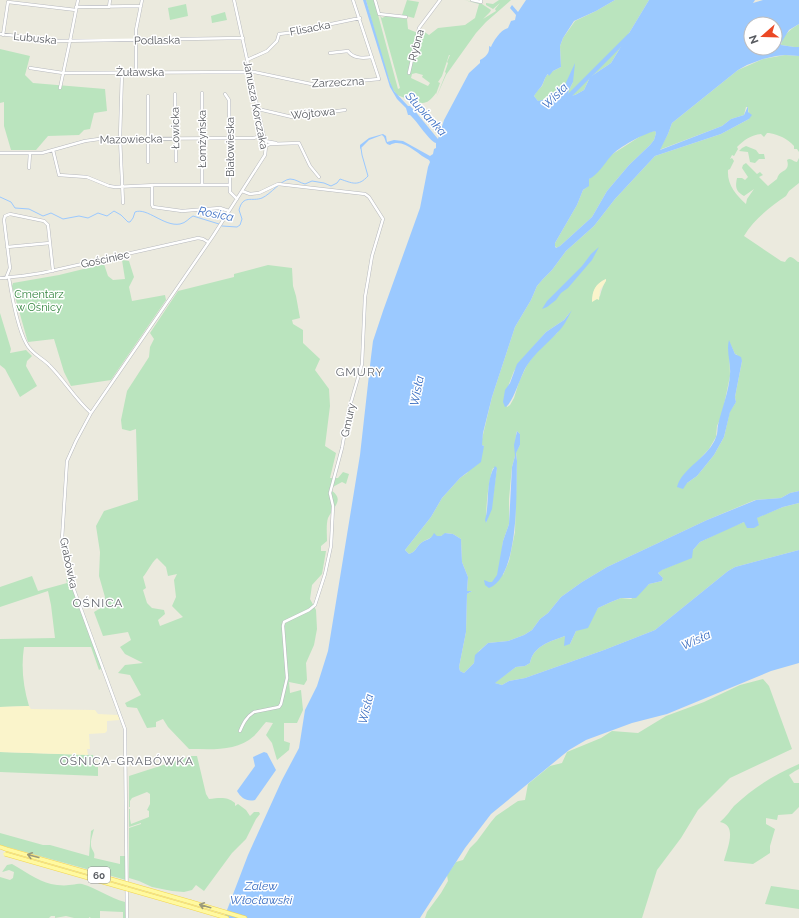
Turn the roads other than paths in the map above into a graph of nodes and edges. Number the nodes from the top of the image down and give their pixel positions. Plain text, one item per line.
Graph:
1 (78, 0) edge
2 (110, 0) edge
3 (142, 0) edge
4 (234, 0) edge
5 (353, 0) edge
6 (375, 0) edge
7 (440, 0) edge
8 (472, 0) edge
9 (481, 0) edge
10 (140, 6) junction
11 (109, 7) junction
12 (76, 9) junction
13 (406, 17) dead end
14 (360, 18) junction
15 (2, 34) edge
16 (243, 38) junction
17 (136, 40) junction
18 (70, 41) junction
19 (330, 53) dead end
20 (372, 56) junction
21 (247, 60) junction
22 (30, 68) dead end
23 (122, 72) junction
24 (136, 72) junction
25 (250, 72) junction
26 (63, 73) junction
27 (409, 73) dead end
28 (60, 88) dead end
29 (202, 93) dead end
30 (175, 94) dead end
31 (226, 94) dead end
32 (148, 96) dead end
33 (258, 109) junction
34 (344, 110) dead end
35 (264, 136) junction
36 (120, 138) junction
37 (148, 138) junction
38 (175, 138) junction
39 (202, 138) junction
40 (230, 138) junction
41 (265, 141) junction
42 (279, 144) junction
43 (266, 146) junction
44 (53, 150) junction
45 (0, 153) edge
46 (30, 153) junction
47 (176, 161) dead end
48 (148, 162) dead end
49 (29, 168) dead end
50 (319, 177) dead end
51 (152, 185) junction
52 (202, 185) junction
53 (230, 185) junction
54 (122, 187) junction
55 (242, 191) junction
56 (237, 199) junction
57 (123, 203) dead end
58 (229, 211) junction
59 (208, 242) junction
60 (50, 243) junction
61 (8, 247) junction
62 (53, 271) junction
63 (0, 278) edge
64 (8, 278) junction
65 (91, 413) junction
66 (240, 732) dead end
67 (0, 848) edge
68 (0, 852) edge
69 (127, 918) edge
70 (227, 918) edge
71 (245, 918) edge

1 - 12 street
2 - 11 street
3 - 10 street
4 - 16 street, Janusza Korczaka
5 - 14 street, Zarzeczna
6 - 13 street
7 - 27 street, Rybna
8 - 9 street
10 - 11 street
10 - 17 street
11 - 12 street
12 - 15 street
12 - 18 street
14 - 20 street, Zarzeczna
14 - 21 street, Flisacka
15 - 18 street, Lubuska
16 - 17 street, Podlaska
16 - 21 street, Janusza Korczaka
17 - 18 street, Podlaska
17 - 24 street
18 - 26 street
19 - 20 street, Zarzeczna
20 - 25 street, Zarzeczna
21 - 25 street, Janusza Korczaka
22 - 26 street, Żuławska
23 - 24 street, Żuławska
23 - 26 street, Żuławska
23 - 36 street
24 - 25 street, Żuławska
25 - 33 street, Janusza Korczaka
26 - 28 street
29 - 39 street, Łomżyńska
30 - 38 street, Łowicka
31 - 40 street, Białowieska
32 - 37 street
33 - 34 street, Wójtowa
33 - 35 street, Janusza Korczaka
35 - 40 street, Mazowiecka
35 - 41 street, Janusza Korczaka
36 - 37 street, Mazowiecka
36 - 44 street, Mazowiecka
36 - 54 street
37 - 38 street, Mazowiecka
37 - 48 street
38 - 39 street, Mazowiecka
38 - 47 street, Łowicka
39 - 40 street, Mazowiecka
39 - 52 street, Łomżyńska
40 - 53 street, Białowieska
41 - 42 street
41 - 43 street, Janusza Korczaka
42 - 43 street
42 - 50 street
43 - 55 street, Janusza Korczaka
44 - 46 street, Mazowiecka
44 - 54 street
45 - 46 street, Mazowiecka
46 - 49 street
51 - 52 street
51 - 54 street
51 - 58 street
52 - 53 street
53 - 56 street, Białowieska
54 - 57 street
55 - 56 street, Janusza Korczaka
55 - 66 street, Gmury
56 - 58 street, Janusza Korczaka
58 - 59 street, Janusza Korczaka
59 - 62 street, Gościniec
59 - 65 street, Grabówka
60 - 61 street
60 - 61 street
60 - 62 street
61 - 64 street
62 - 64 street, Gościniec
63 - 64 street, Gościniec
64 - 65 street
65 - 69 street, Grabówka
71 -> 67 main road, 60, bridge
68 - 70 main road, 60, bridge

